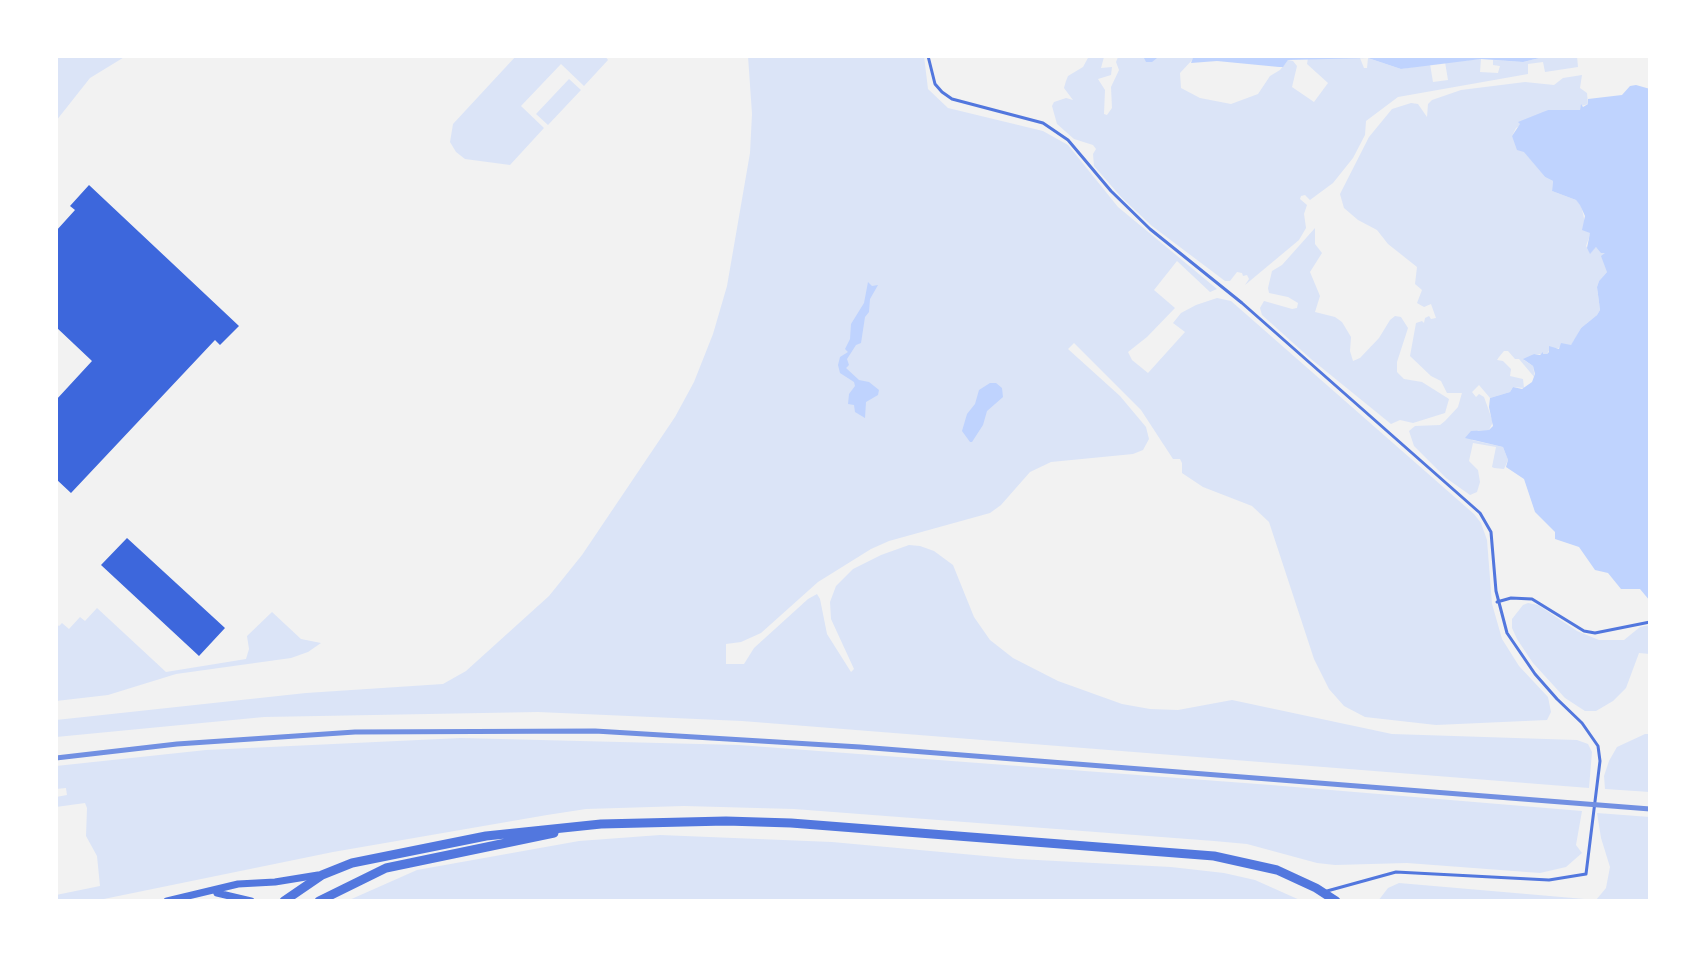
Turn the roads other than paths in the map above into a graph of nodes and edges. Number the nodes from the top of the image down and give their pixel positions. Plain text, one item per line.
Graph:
1 (928, 56) edge
2 (1497, 602) junction
3 (1650, 622) edge
4 (601, 824) junction
5 (322, 875) junction
6 (211, 892) junction
7 (1323, 892) junction
8 (167, 901) edge
9 (251, 901) edge
10 (284, 901) edge
11 (319, 901) edge
12 (1336, 901) edge

1 - 2 lane
2 - 3 lane
2 - 7 lane
4 - 5 street
4 - 7 street
4 - 11 street
5 - 6 street
5 - 10 street
6 - 8 street
6 - 9 street
7 - 12 street

